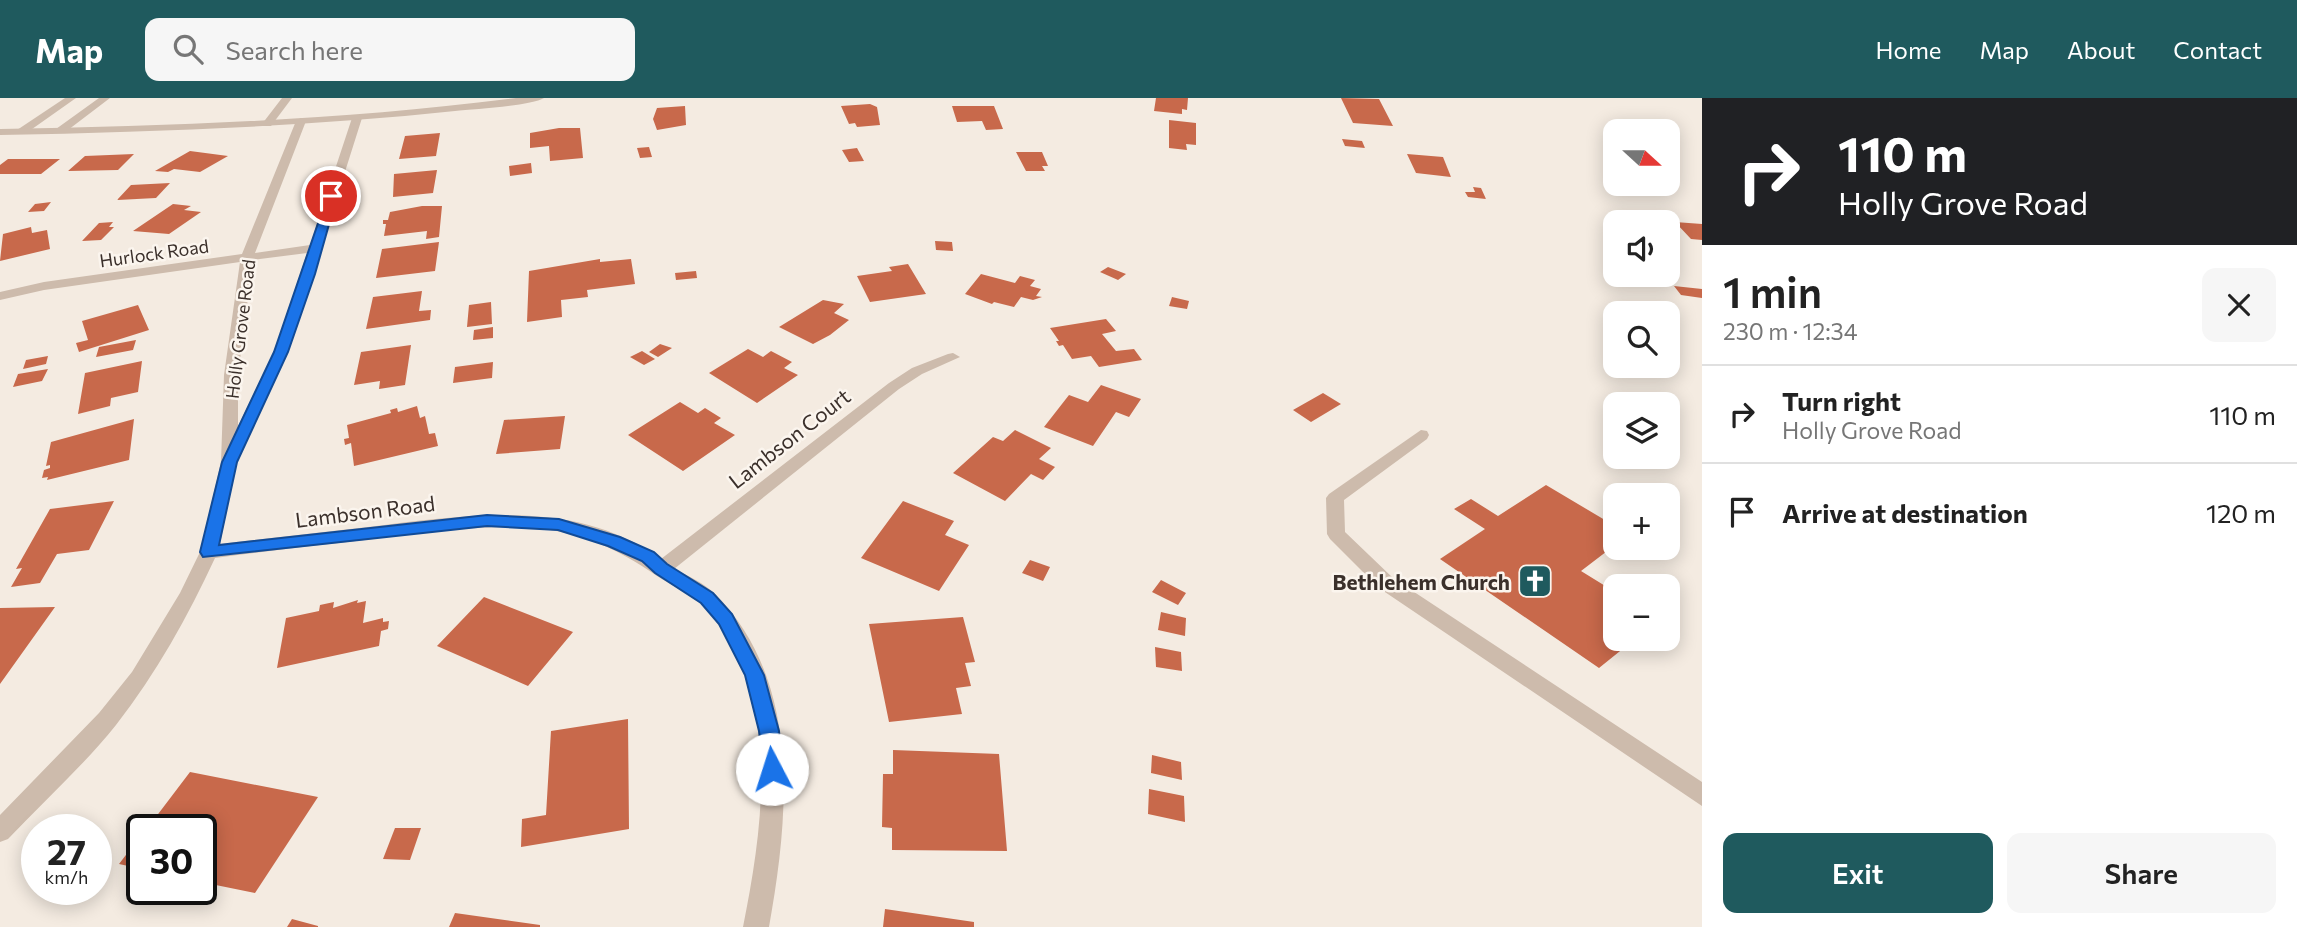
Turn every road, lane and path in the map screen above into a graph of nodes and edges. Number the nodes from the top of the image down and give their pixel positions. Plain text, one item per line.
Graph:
1 (71, 98) edge
2 (105, 98) edge
3 (287, 98) edge
4 (539, 98) edge
5 (518, 99) edge
6 (357, 118) junction
7 (301, 121) junction
8 (267, 124) junction
9 (60, 131) junction
10 (0, 132) edge
11 (21, 132) junction
12 (314, 248) junction
13 (247, 257) junction
14 (0, 296) edge
15 (953, 357) dead end
16 (1421, 435) dead end
17 (229, 462) junction
18 (209, 552) junction
19 (661, 569) junction
20 (1702, 795) edge
21 (0, 831) edge
22 (757, 927) edge

1 - 11 street
2 - 9 street
3 - 8 street
4 - 5 street
5 - 6 street
6 - 7 street
6 - 12 street, Holly Grove Road
7 - 8 street
7 - 13 street, Holly Grove Road
8 - 9 street
9 - 11 street
10 - 11 street
12 - 13 street, Hurlock Road
12 - 17 street, Holly Grove Road
13 - 14 street, Hurlock Road
13 - 17 street, Holly Grove Road
15 - 19 street, Lambson Court
16 - 20 street
17 - 18 street, Holly Grove Road
18 - 19 street, Lambson Road
18 - 21 street, Holly Grove Road
19 - 22 street, Lambson Road

